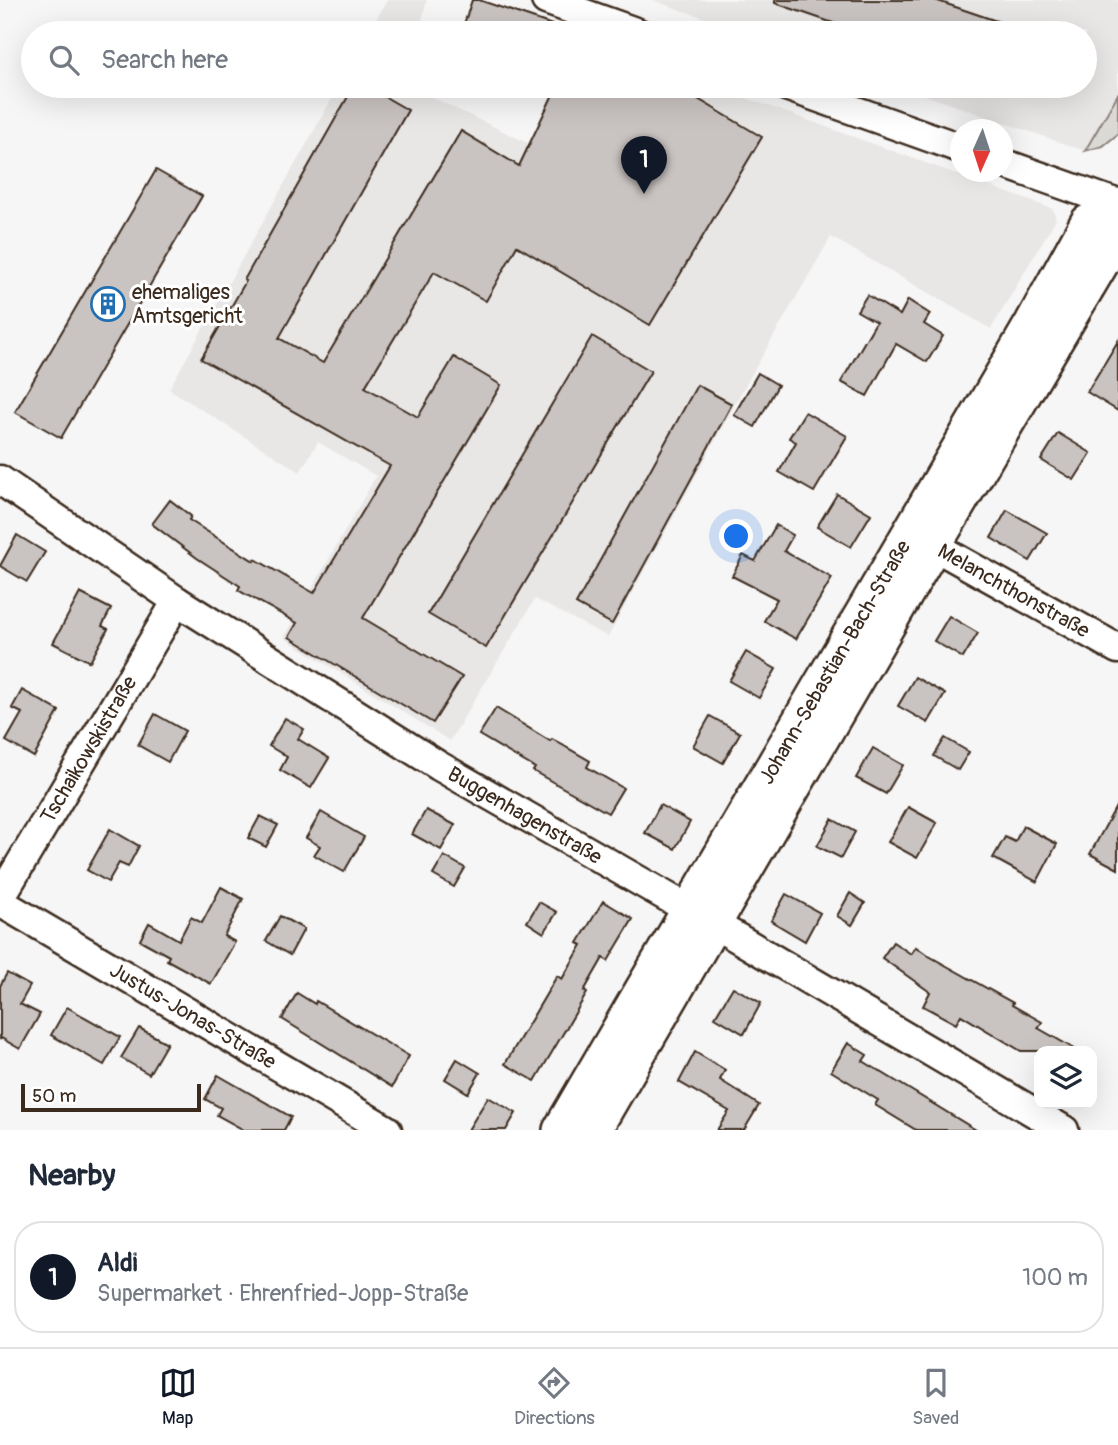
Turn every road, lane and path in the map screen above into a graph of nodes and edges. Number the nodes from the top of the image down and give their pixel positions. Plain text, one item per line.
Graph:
1 (546, 0) edge
2 (605, 21) edge
3 (820, 98) edge
4 (950, 144) edge
5 (1013, 167) edge
6 (1118, 205) edge
7 (1118, 234) edge
8 (0, 480) edge
9 (922, 539) junction
10 (177, 601) junction
11 (1118, 649) edge
12 (0, 900) edge
13 (702, 917) junction
14 (387, 1130) edge
15 (561, 1130) edge
16 (593, 1130) edge
17 (1064, 1130) edge

1 - 2 street
3 - 4 street
5 - 6 street
6 - 9 street, Johann-Sebastian-Bach-Straße
7 - 9 street, Johann-Sebastian-Bach-Straße
8 - 10 street, Buggenhagenstraße
9 - 11 street, Melanchthonstraße
9 - 13 street, Johann-Sebastian-Bach-Straße
10 - 12 street, Tschaikowskistraße
10 - 13 street, Buggenhagenstraße
12 - 14 street, Justus-Jonas-Straße
13 - 15 street, Johann-Sebastian-Bach-Straße
13 - 16 street, Johann-Sebastian-Bach-Straße
13 - 17 street, Buggenhagenstraße

